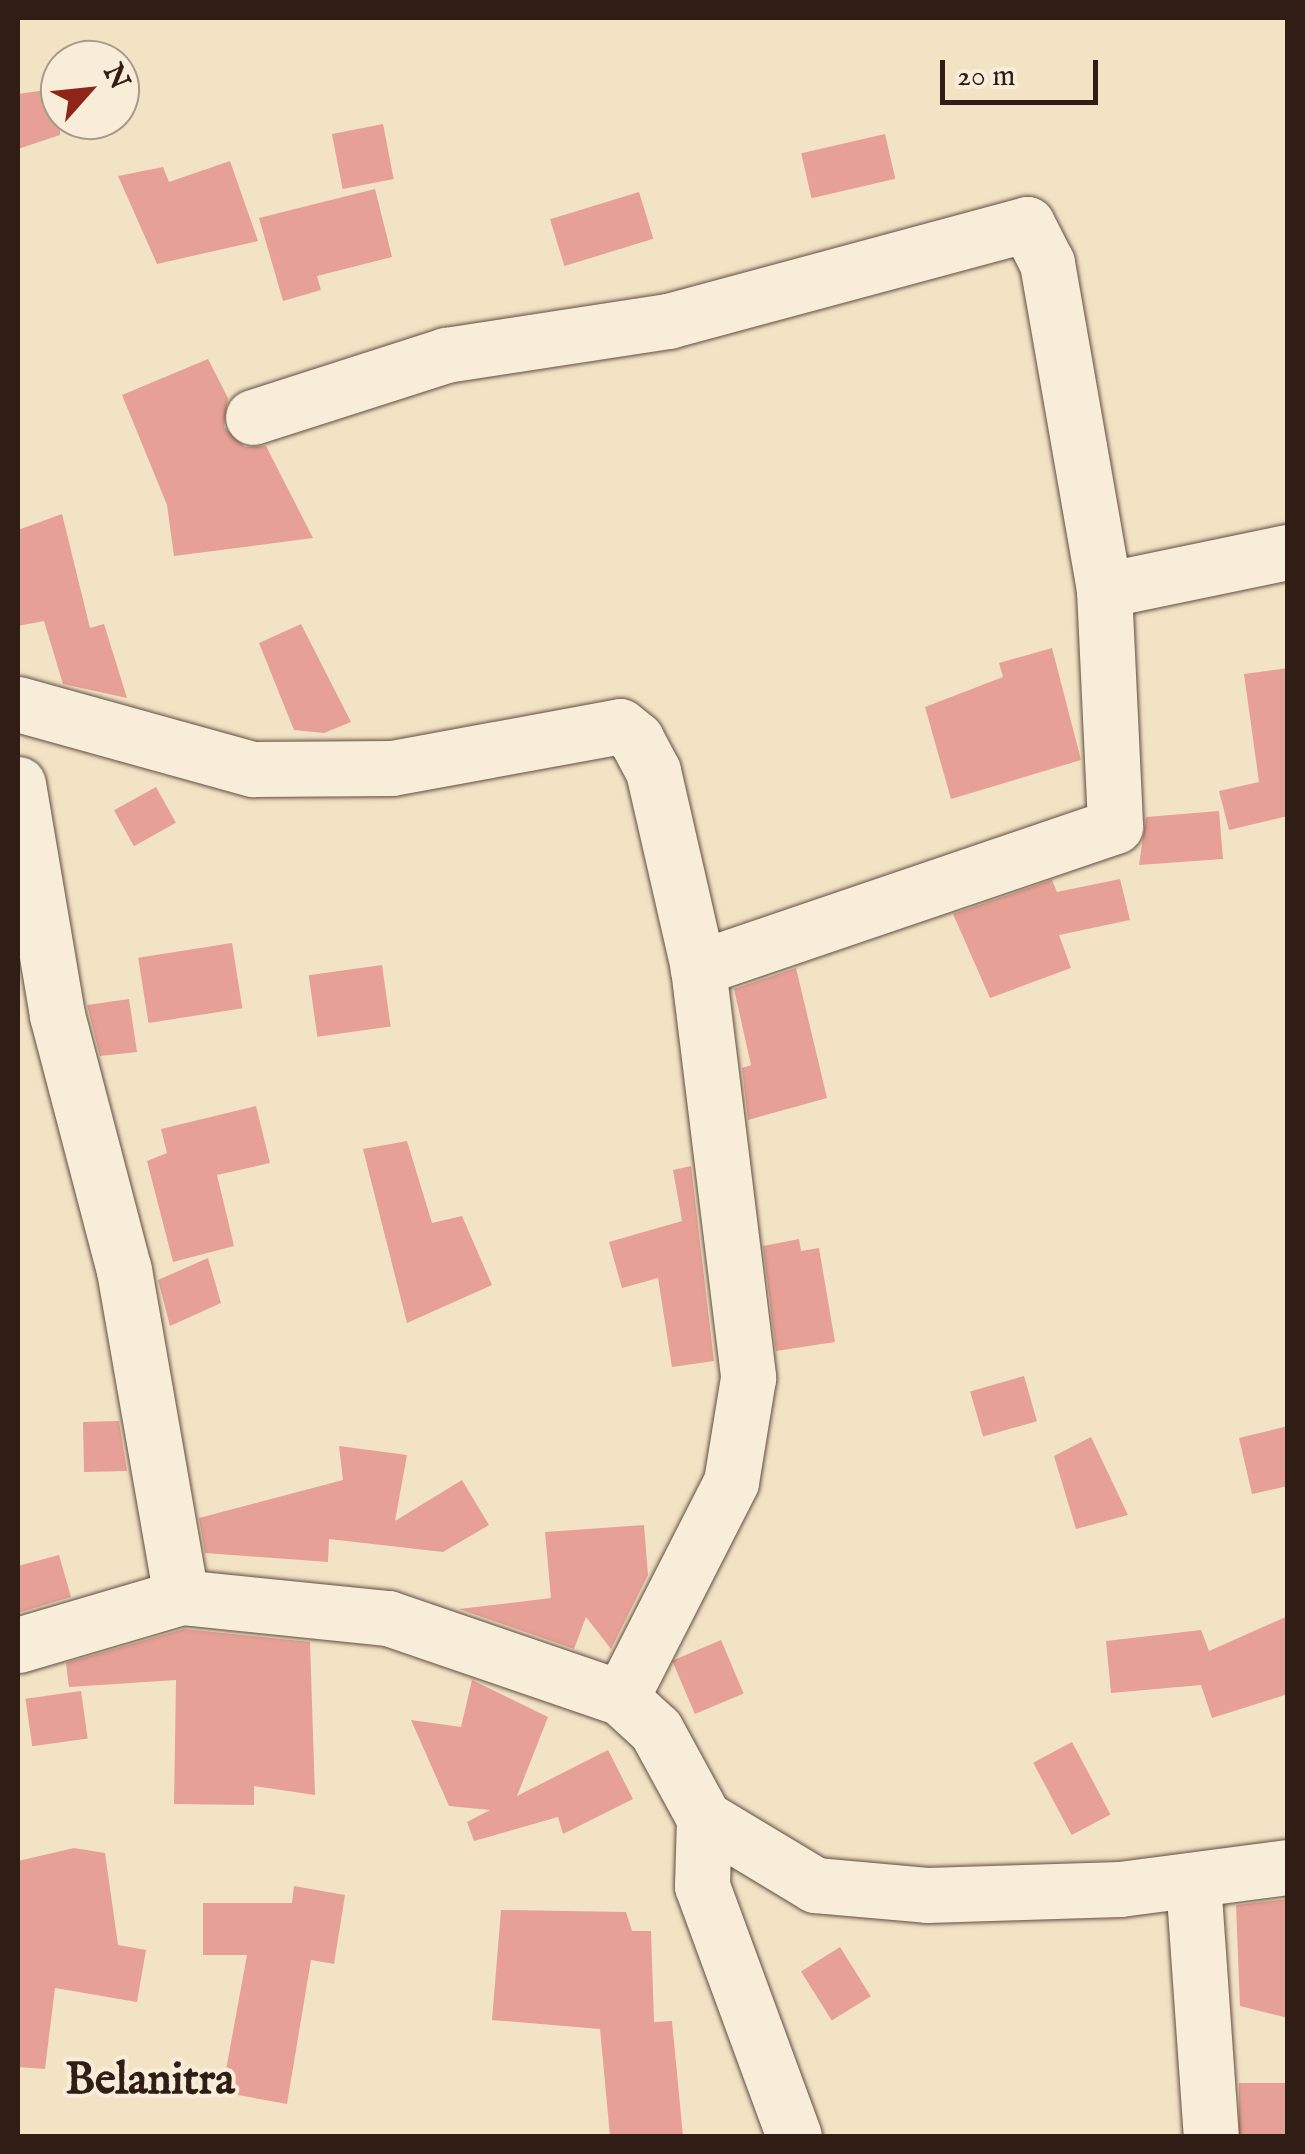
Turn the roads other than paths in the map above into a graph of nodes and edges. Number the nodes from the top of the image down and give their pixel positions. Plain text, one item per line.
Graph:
1 (253, 417) dead end
2 (1288, 552) edge
3 (1104, 590) junction
4 (18, 704) edge
5 (18, 784) edge
6 (698, 968) junction
7 (180, 1597) junction
8 (18, 1645) edge
9 (621, 1698) junction
10 (704, 1818) junction
11 (1288, 1867) edge
12 (1193, 1881) junction
13 (794, 2136) edge
14 (1211, 2136) edge

1 - 3 street
2 - 3 street
3 - 6 street
4 - 6 street
5 - 7 street
6 - 9 street
7 - 8 street
7 - 9 street
9 - 10 street
10 - 12 street
10 - 13 street
11 - 12 street
12 - 14 street

